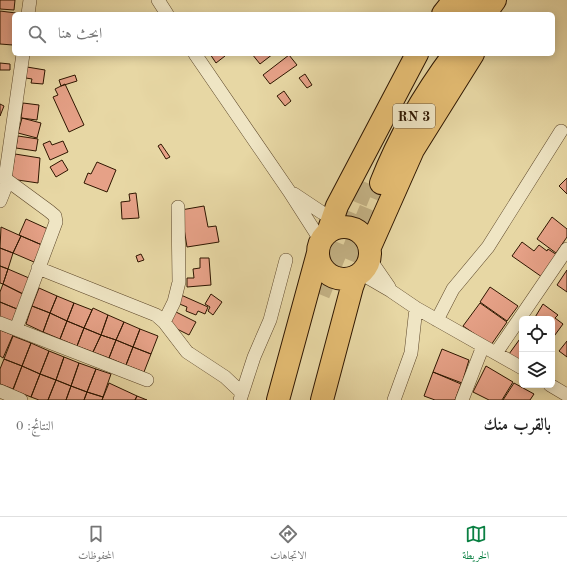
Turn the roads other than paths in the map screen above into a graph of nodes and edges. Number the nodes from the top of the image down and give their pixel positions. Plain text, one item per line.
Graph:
1 (30, 0) edge
2 (158, 0) edge
3 (454, 0) edge
4 (475, 0) edge
5 (495, 0) edge
6 (509, 0) edge
7 (28, 12) edge
8 (166, 12) edge
9 (445, 12) edge
10 (466, 12) edge
11 (486, 12) edge
12 (501, 12) edge
13 (23, 56) edge
14 (196, 56) edge
15 (416, 56) edge
16 (436, 56) edge
17 (453, 56) edge
18 (472, 56) edge
19 (561, 131) dead end
20 (5, 178) edge
21 (289, 191) junction
22 (0, 201) edge
23 (178, 207) dead end
24 (329, 234) junction
25 (567, 249) edge
26 (286, 260) dead end
27 (364, 264) junction
28 (38, 268) junction
29 (416, 308) junction
30 (437, 320) junction
31 (164, 322) junction
32 (0, 323) edge
33 (16, 329) junction
34 (483, 346) junction
35 (496, 353) junction
36 (519, 366) edge
37 (147, 380) dead end
38 (555, 388) edge
39 (0, 391) edge
40 (567, 395) edge
41 (241, 397) edge
42 (21, 400) edge
43 (278, 400) edge
44 (289, 400) edge
45 (307, 400) edge
46 (322, 400) edge
47 (394, 400) edge
48 (462, 400) edge

1 - 7 street
2 - 8 street
3 - 9 highway
4 - 10 highway
5 - 11 highway
6 - 12 highway
13 - 20 street
14 - 21 street
15 - 24 highway
16 - 17 highway, RN 3
18 - 27 highway
19 - 30 street
20 - 22 street
20 - 28 street
21 - 24 street
21 - 24 street
23 - 31 street
24 - 27 highway
24 - 27 highway
24 - 43 highway
25 - 35 street
26 - 41 street
27 - 29 street
27 - 46 highway
28 - 31 street
28 - 33 street
29 - 30 street
29 - 47 street
30 - 34 street
31 - 41 street
32 - 33 street
33 - 37 street
34 - 35 street
34 - 48 street
35 - 36 street
38 - 40 street
39 - 42 street
44 - 45 highway

